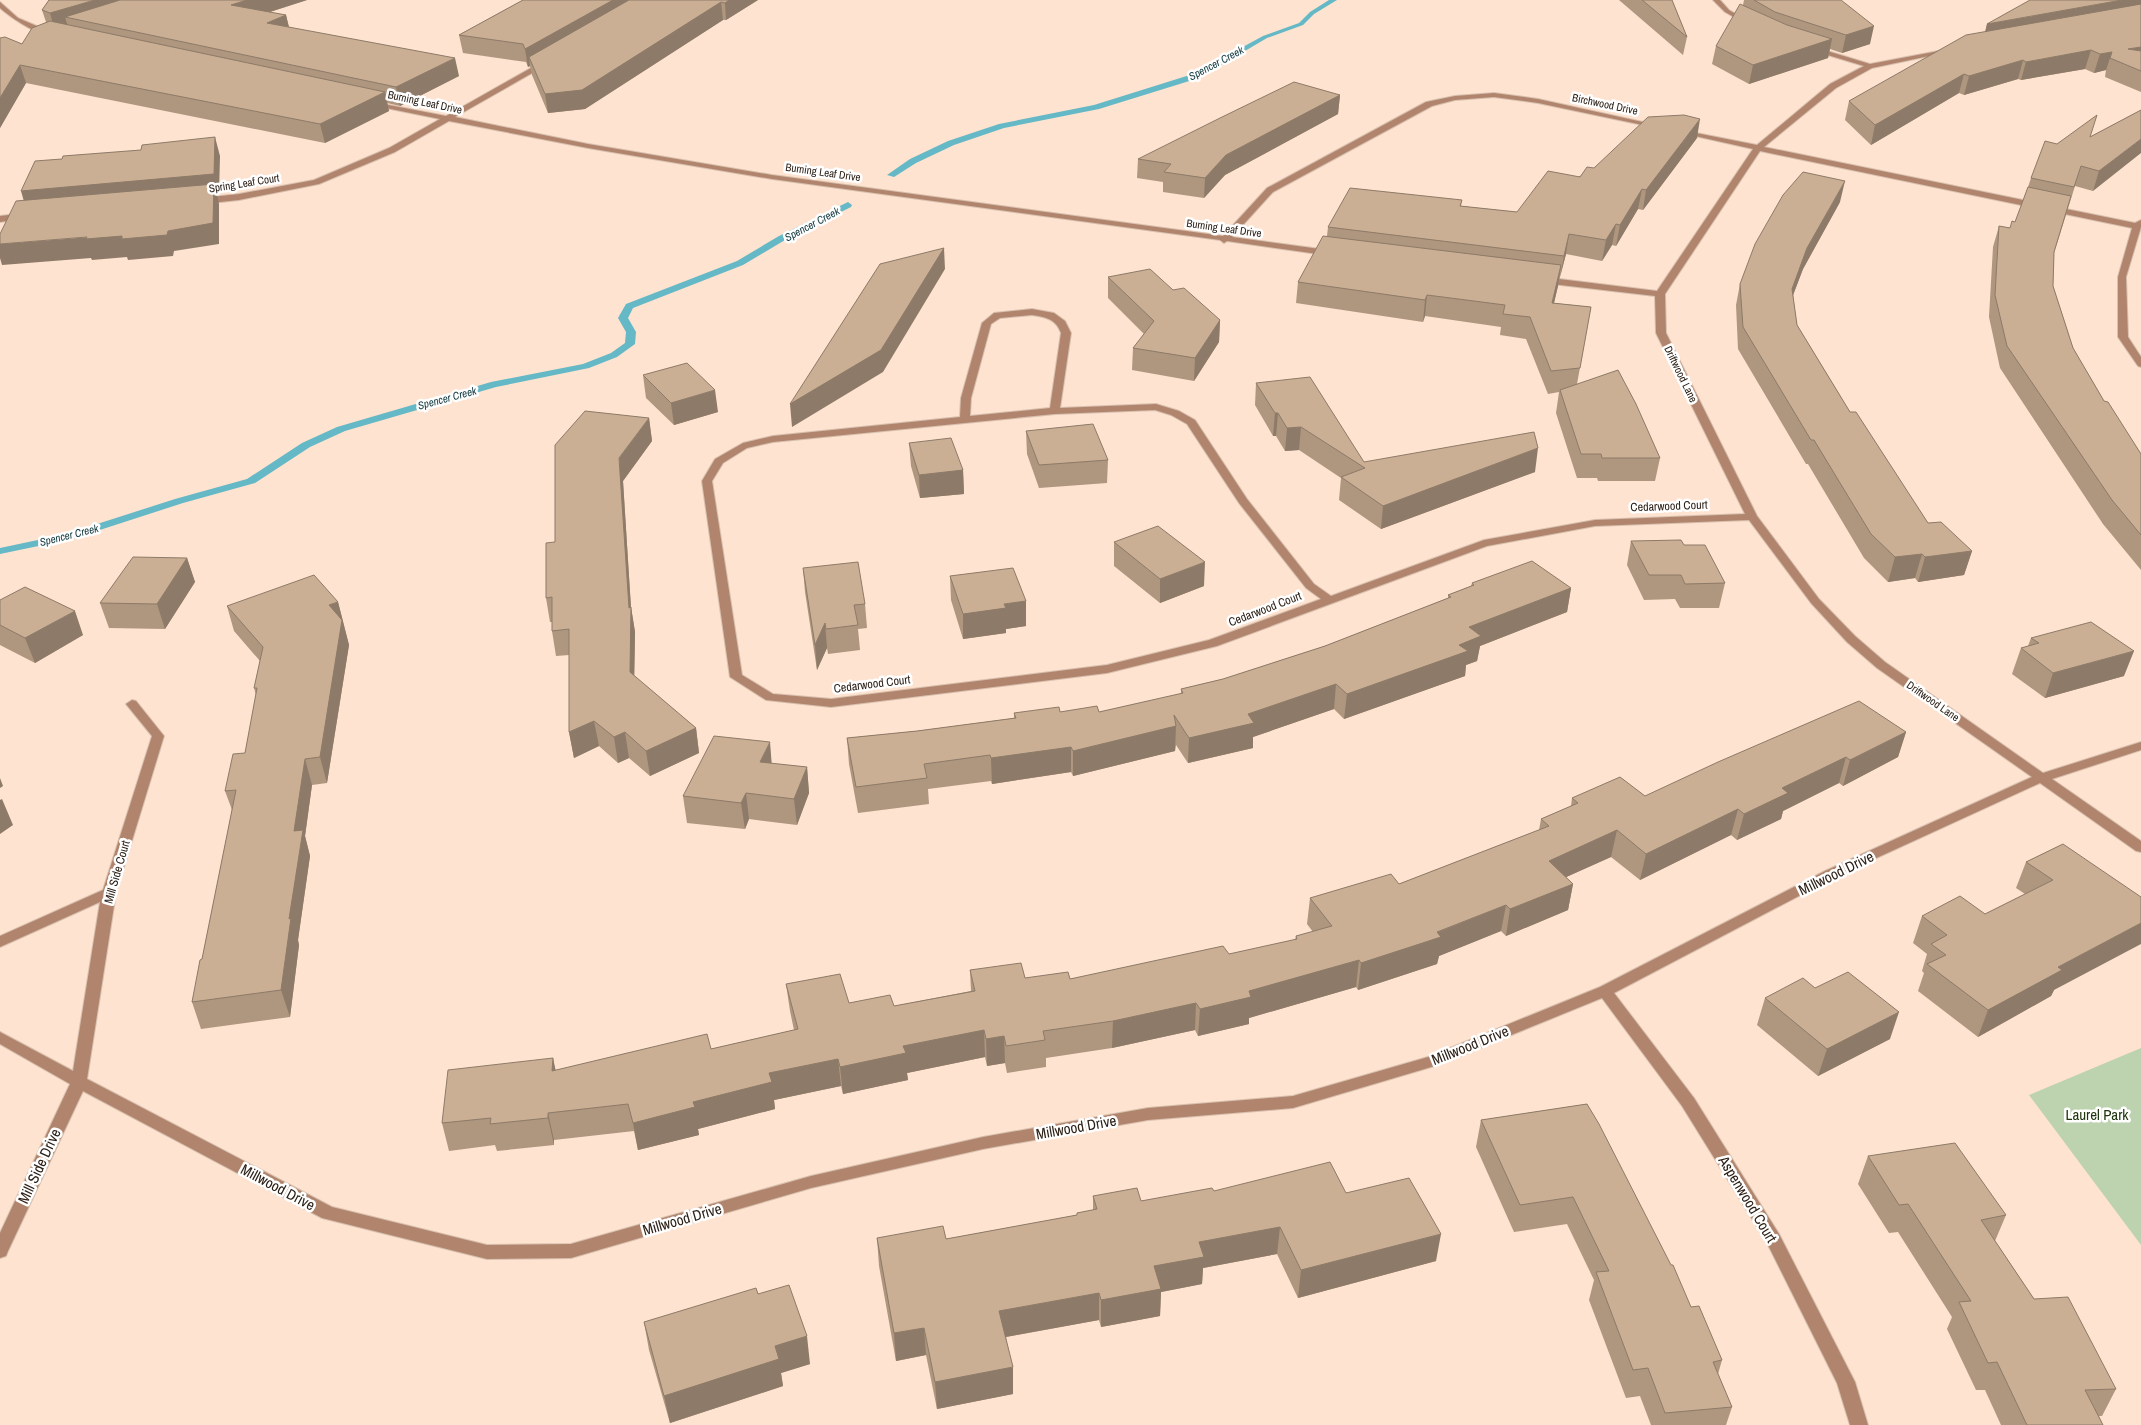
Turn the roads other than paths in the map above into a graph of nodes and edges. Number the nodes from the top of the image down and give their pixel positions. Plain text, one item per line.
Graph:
1 (1716, 0) edge
2 (0, 4) edge
3 (1759, 27) edge
4 (46, 38) edge
5 (1803, 44) edge
6 (1956, 50) edge
7 (555, 57) edge
8 (1870, 66) junction
9 (361, 100) edge
10 (447, 119) junction
11 (1662, 128) edge
12 (1672, 130) edge
13 (1758, 148) junction
14 (191, 201) edge
15 (38, 215) edge
16 (0, 219) edge
17 (2139, 225) edge
18 (1224, 240) junction
19 (1343, 255) edge
20 (1531, 278) edge
21 (1660, 294) junction
22 (2141, 364) edge
23 (1055, 411) junction
24 (965, 419) junction
25 (1752, 517) junction
26 (1328, 599) junction
27 (132, 704) dead end
28 (2141, 746) edge
29 (2041, 778) junction
30 (2141, 848) edge
31 (109, 893) junction
32 (0, 942) edge
33 (1604, 991) junction
34 (0, 1037) edge
35 (79, 1082) junction
36 (0, 1251) edge
37 (1858, 1425) edge

1 - 3 street
2 - 4 street
5 - 8 street
6 - 8 street
7 - 10 street, Spring Leaf Court
8 - 13 street
9 - 10 street, Burning Leaf Drive
10 - 14 street, Spring Leaf Court
10 - 18 street, Burning Leaf Drive
11 - 18 street, Birchwood Drive
12 - 13 street
13 - 17 street
13 - 21 street
15 - 16 street
17 - 22 street
18 - 19 street, Burning Leaf Drive
20 - 21 street
21 - 25 street, Driftwood Lane
23 - 24 street, Cedarwood Court
23 - 24 street
23 - 26 street, Cedarwood Court
24 - 26 street, Cedarwood Court
25 - 26 street, Cedarwood Court
25 - 29 street, Driftwood Lane
27 - 31 street, Mill Side Court
28 - 29 street, Millwood Drive
29 - 30 street, Driftwood Lane
29 - 33 street, Millwood Drive
31 - 32 street
31 - 35 street, Mill Side Court
33 - 35 street, Millwood Drive
33 - 37 street, Aspenwood Court
34 - 35 street, Millwood Drive
35 - 36 street, Mill Side Drive

